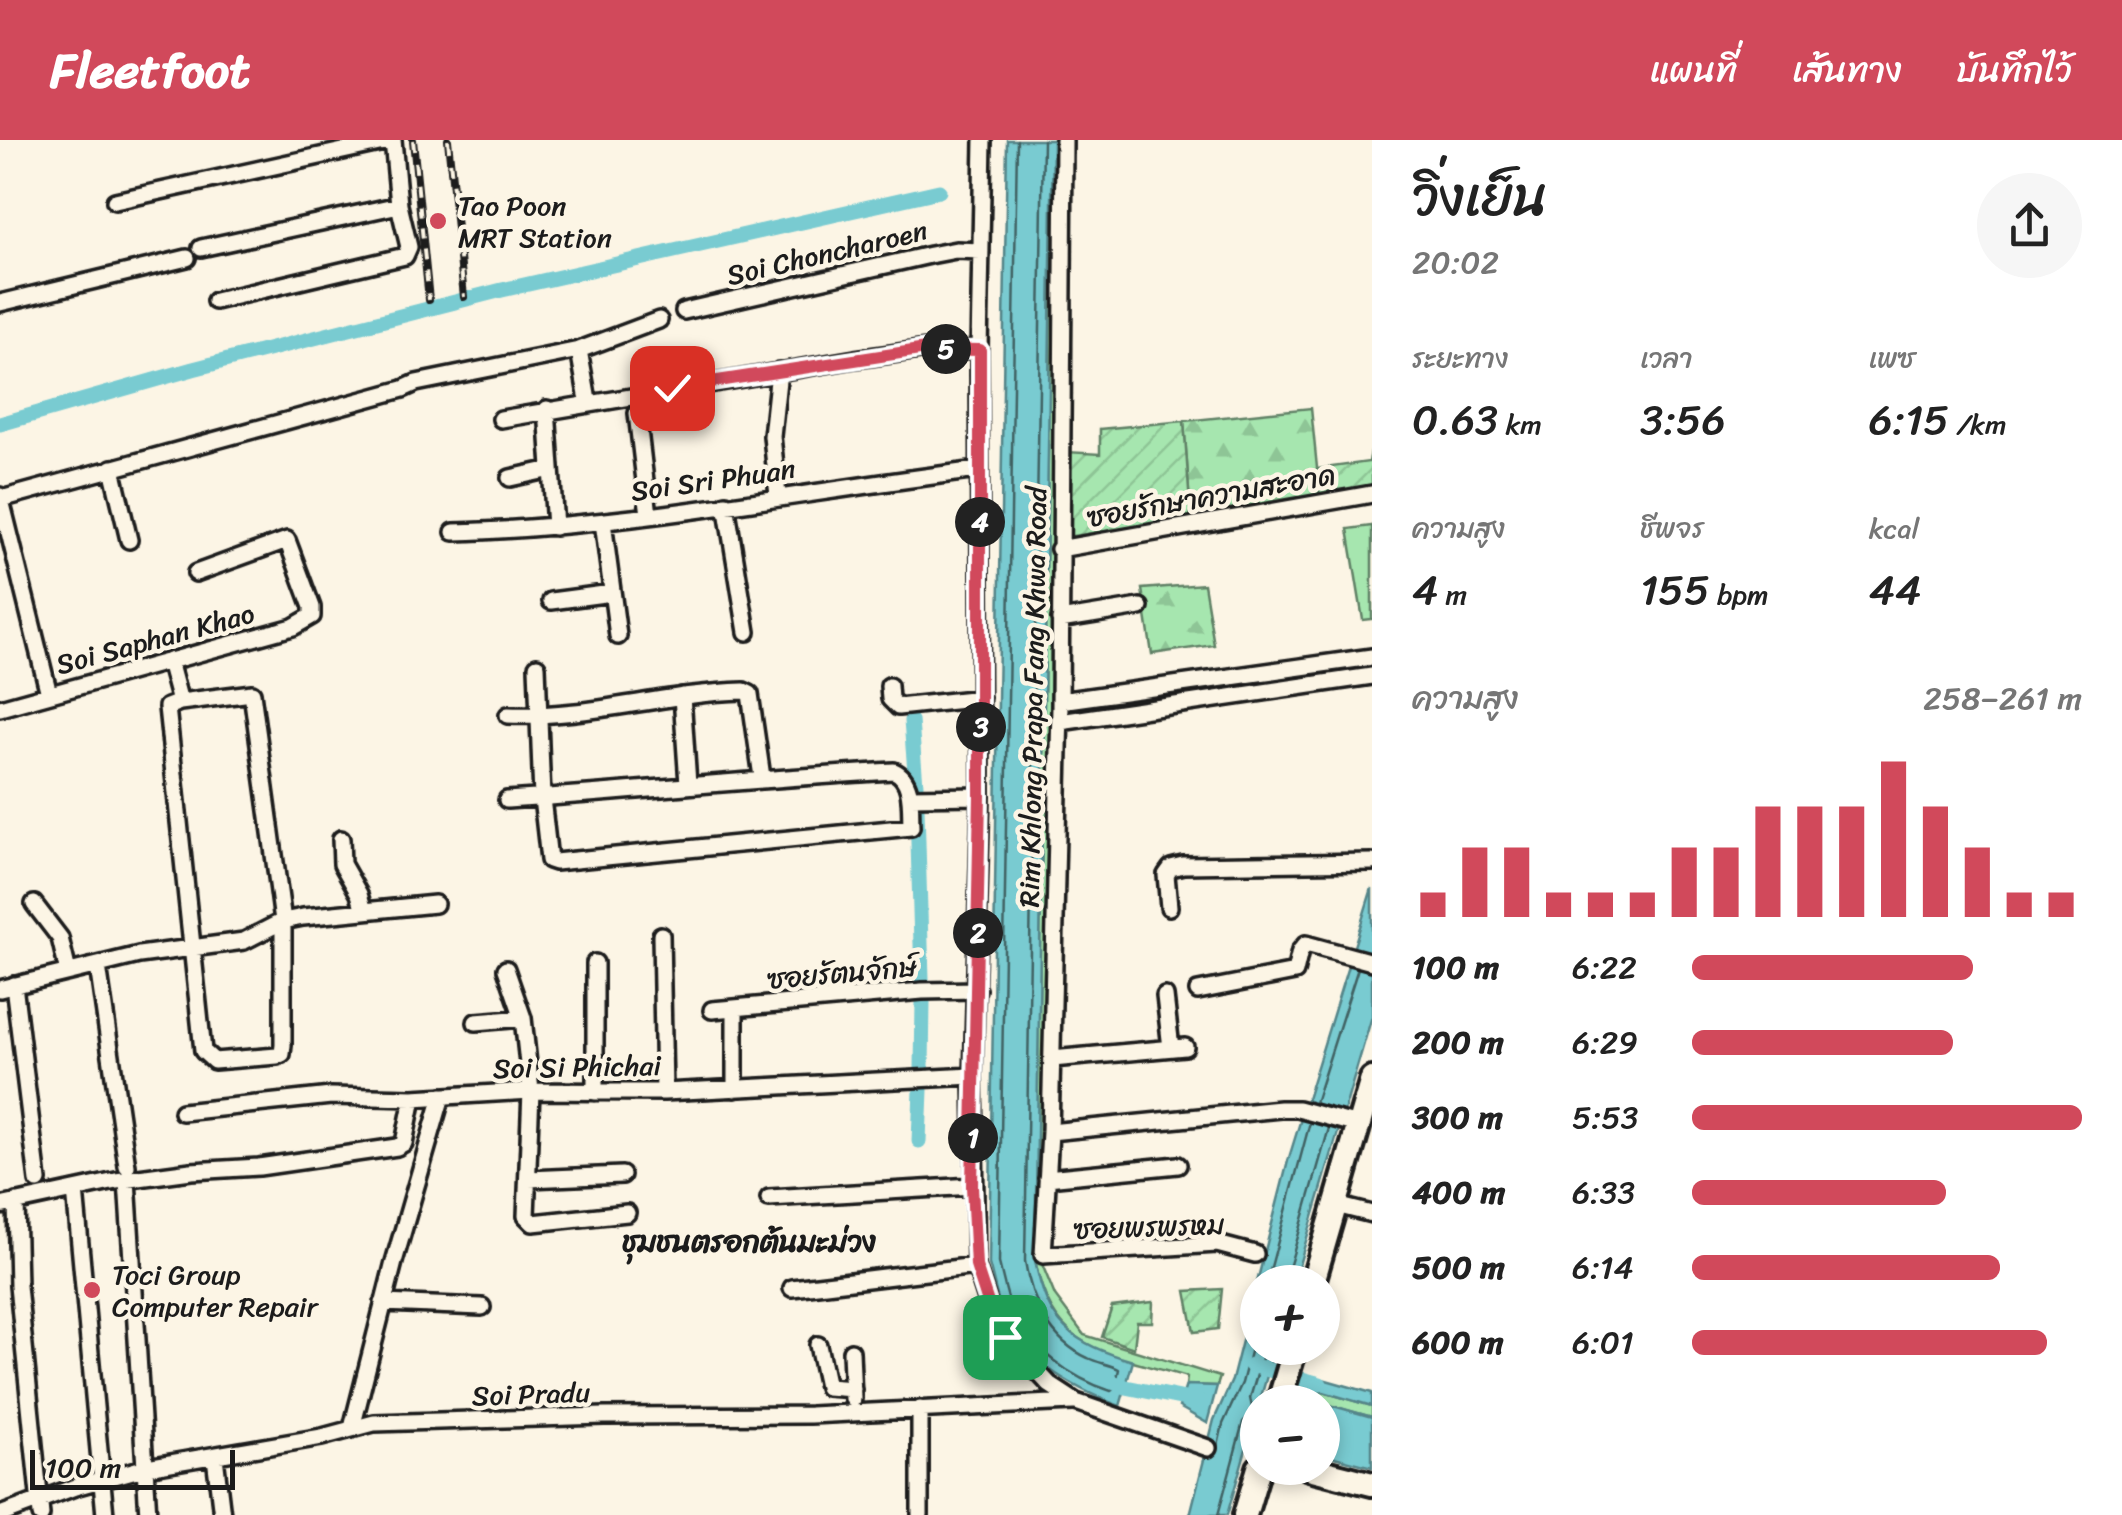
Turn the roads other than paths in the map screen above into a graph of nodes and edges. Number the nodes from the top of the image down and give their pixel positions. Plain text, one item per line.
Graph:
1 (393, 140) edge
2 (984, 140) edge
3 (1064, 140) edge
4 (114, 200) dead end
5 (399, 205) junction
6 (981, 251) junction
7 (216, 301) dead end
8 (0, 303) edge
9 (684, 311) dead end
10 (660, 320) dead end
11 (579, 350) junction
12 (980, 350) junction
13 (779, 371) junction
14 (586, 394) dead end
15 (546, 409) junction
16 (638, 413) dead end
17 (502, 419) dead end
18 (112, 468) junction
19 (552, 469) junction
20 (979, 470) junction
21 (510, 478) dead end
22 (1372, 494) edge
23 (778, 496) junction
24 (0, 497) edge
25 (726, 504) junction
26 (649, 515) junction
27 (603, 522) junction
28 (555, 528) junction
29 (454, 532) dead end
30 (129, 540) dead end
31 (1060, 548) junction
32 (196, 573) dead end
33 (612, 593) junction
34 (551, 601) dead end
35 (1140, 607) dead end
36 (1060, 620) junction
37 (747, 632) dead end
38 (618, 636) dead end
39 (1372, 657) edge
40 (169, 661) junction
41 (537, 666) dead end
42 (1372, 676) edge
43 (889, 686) dead end
44 (50, 694) junction
45 (682, 696) junction
46 (981, 698) junction
47 (1060, 701) junction
48 (180, 702) junction
49 (0, 708) edge
50 (508, 715) dead end
51 (538, 716) junction
52 (1060, 722) junction
53 (762, 778) junction
54 (688, 784) junction
55 (980, 796) junction
56 (910, 797) junction
57 (542, 798) junction
58 (507, 800) dead end
59 (341, 839) dead end
60 (1372, 862) edge
61 (34, 904) dead end
62 (436, 904) dead end
63 (1169, 907) dead end
64 (364, 912) junction
65 (283, 921) junction
66 (661, 935) dead end
67 (190, 947) junction
68 (1372, 962) edge
69 (595, 963) dead end
70 (98, 966) junction
71 (506, 969) dead end
72 (68, 972) junction
73 (7, 987) edge
74 (977, 990) junction
75 (1198, 991) dead end
76 (1164, 996) dead end
77 (736, 1008) junction
78 (712, 1010) dead end
79 (523, 1018) junction
80 (476, 1022) dead end
81 (1052, 1059) junction
82 (973, 1076) junction
83 (1372, 1080) edge
84 (734, 1089) junction
85 (531, 1091) junction
86 (595, 1092) junction
87 (664, 1092) junction
88 (442, 1096) junction
89 (413, 1098) junction
90 (182, 1112) dead end
91 (1050, 1132) junction
92 (1356, 1132) edge
93 (1178, 1166) dead end
94 (127, 1173) junction
95 (622, 1174) dead end
96 (530, 1178) junction
97 (1048, 1178) junction
98 (38, 1181) dead end
99 (972, 1186) junction
100 (74, 1190) junction
101 (769, 1198) dead end
102 (8, 1204) edge
103 (1336, 1205) junction
104 (627, 1213) dead end
105 (1372, 1214) edge
106 (1255, 1254) dead end
107 (1044, 1255) joint
108 (1319, 1265) edge
109 (976, 1266) junction
110 (792, 1288) dead end
111 (383, 1304) junction
112 (482, 1307) dead end
113 (818, 1345) dead end
114 (852, 1351) dead end
115 (853, 1389) junction
116 (1076, 1402) junction
117 (920, 1409) junction
118 (854, 1412) junction
119 (352, 1428) junction
120 (1208, 1448) dead end
121 (215, 1457) junction
122 (147, 1467) junction
123 (1340, 1476) edge
124 (102, 1480) junction
125 (1372, 1484) edge
126 (1254, 1485) edge
127 (40, 1508) edge
128 (4, 1511) edge
129 (105, 1515) edge
130 (148, 1515) edge
131 (222, 1515) edge
132 (920, 1515) edge
133 (1245, 1515) edge

1 - 4 street
1 - 5 street
2 - 6 street
3 - 31 street, Rim Khlong Prapa Fang Khwa Road
5 - 7 street
5 - 8 street
6 - 9 street, Soi Choncharoen
6 - 12 street
10 - 11 street
11 - 14 street
11 - 18 street
12 - 13 street
12 - 20 street
13 - 15 street
13 - 23 street
15 - 17 street
15 - 19 street
16 - 26 street
18 - 24 street
18 - 30 street
19 - 21 street
19 - 28 street
20 - 23 street, Soi Sri Phuan
20 - 46 street
22 - 31 street, ซอยรักษาความสะอาด
23 - 25 street, Soi Sri Phuan
24 - 44 street
25 - 26 street, Soi Sri Phuan
25 - 37 street
26 - 27 street, Soi Sri Phuan
27 - 28 street, Soi Sri Phuan
27 - 33 street
28 - 29 street, Soi Sri Phuan
31 - 36 street, Rim Khlong Prapa Fang Khwa Road
32 - 40 street, Soi Saphan Khao
33 - 34 street
33 - 38 street
35 - 36 street
36 - 47 street, Rim Khlong Prapa Fang Khwa Road
39 - 47 street
40 - 44 street, Soi Saphan Khao
40 - 48 street
41 - 51 street
42 - 52 street
43 - 46 street
44 - 49 street, Soi Saphan Khao
45 - 51 street
45 - 53 street
45 - 54 street
46 - 55 street
47 - 52 street, Rim Khlong Prapa Fang Khwa Road
48 - 65 street
48 - 67 street
50 - 51 street
51 - 57 street
52 - 81 street, Rim Khlong Prapa Fang Khwa Road
53 - 54 street
53 - 56 street
54 - 57 street
55 - 56 street
55 - 74 street
56 - 57 street
57 - 58 street
59 - 64 street
60 - 63 street
61 - 72 street
62 - 64 street
64 - 65 street
65 - 67 street
65 - 67 street
66 - 87 street
67 - 70 street
68 - 75 street
69 - 86 street
70 - 72 street
70 - 94 street
71 - 79 street
72 - 73 street
73 - 98 street
74 - 77 street, ซอยรัตนจักษ์
74 - 82 street
76 - 81 street
77 - 78 street, ซอยรัตนจักษ์
77 - 84 street
79 - 80 street
79 - 85 street
81 - 91 street, Rim Khlong Prapa Fang Khwa Road
82 - 84 street, Soi Si Phichai
82 - 99 street
83 - 92 main road
84 - 87 street, Soi Si Phichai
85 - 86 street, Soi Si Phichai
85 - 88 street, Soi Si Phichai
85 - 96 street
86 - 87 street, Soi Si Phichai
88 - 89 street, Soi Si Phichai
88 - 111 street
89 - 90 street, Soi Si Phichai
89 - 94 street
91 - 92 street
91 - 97 street, Rim Khlong Prapa Fang Khwa Road
92 - 103 main road
93 - 97 street
94 - 100 street
94 - 122 street
95 - 96 street
96 - 104 street
97 - 107 street, Rim Khlong Prapa Fang Khwa Road
99 - 101 street
99 - 109 street
100 - 102 street
100 - 124 street
102 - 127 street
103 - 105 street
103 - 108 main road
106 - 107 street, ซอยพรพรหม
109 - 110 street
109 - 116 street
111 - 112 street
111 - 119 street
113 - 115 street
114 - 115 street
115 - 118 street
116 - 117 street, Soi Pradu
116 - 120 street
117 - 118 street, Soi Pradu
117 - 132 street
118 - 119 street, Soi Pradu
119 - 121 street, Soi Pradu
121 - 122 street, Soi Pradu
121 - 131 street
122 - 124 street, Soi Pradu
122 - 130 street
123 - 125 main road
124 - 127 street, Soi Pradu
124 - 129 street
126 - 133 main road
127 - 128 street, Soi Pradu

